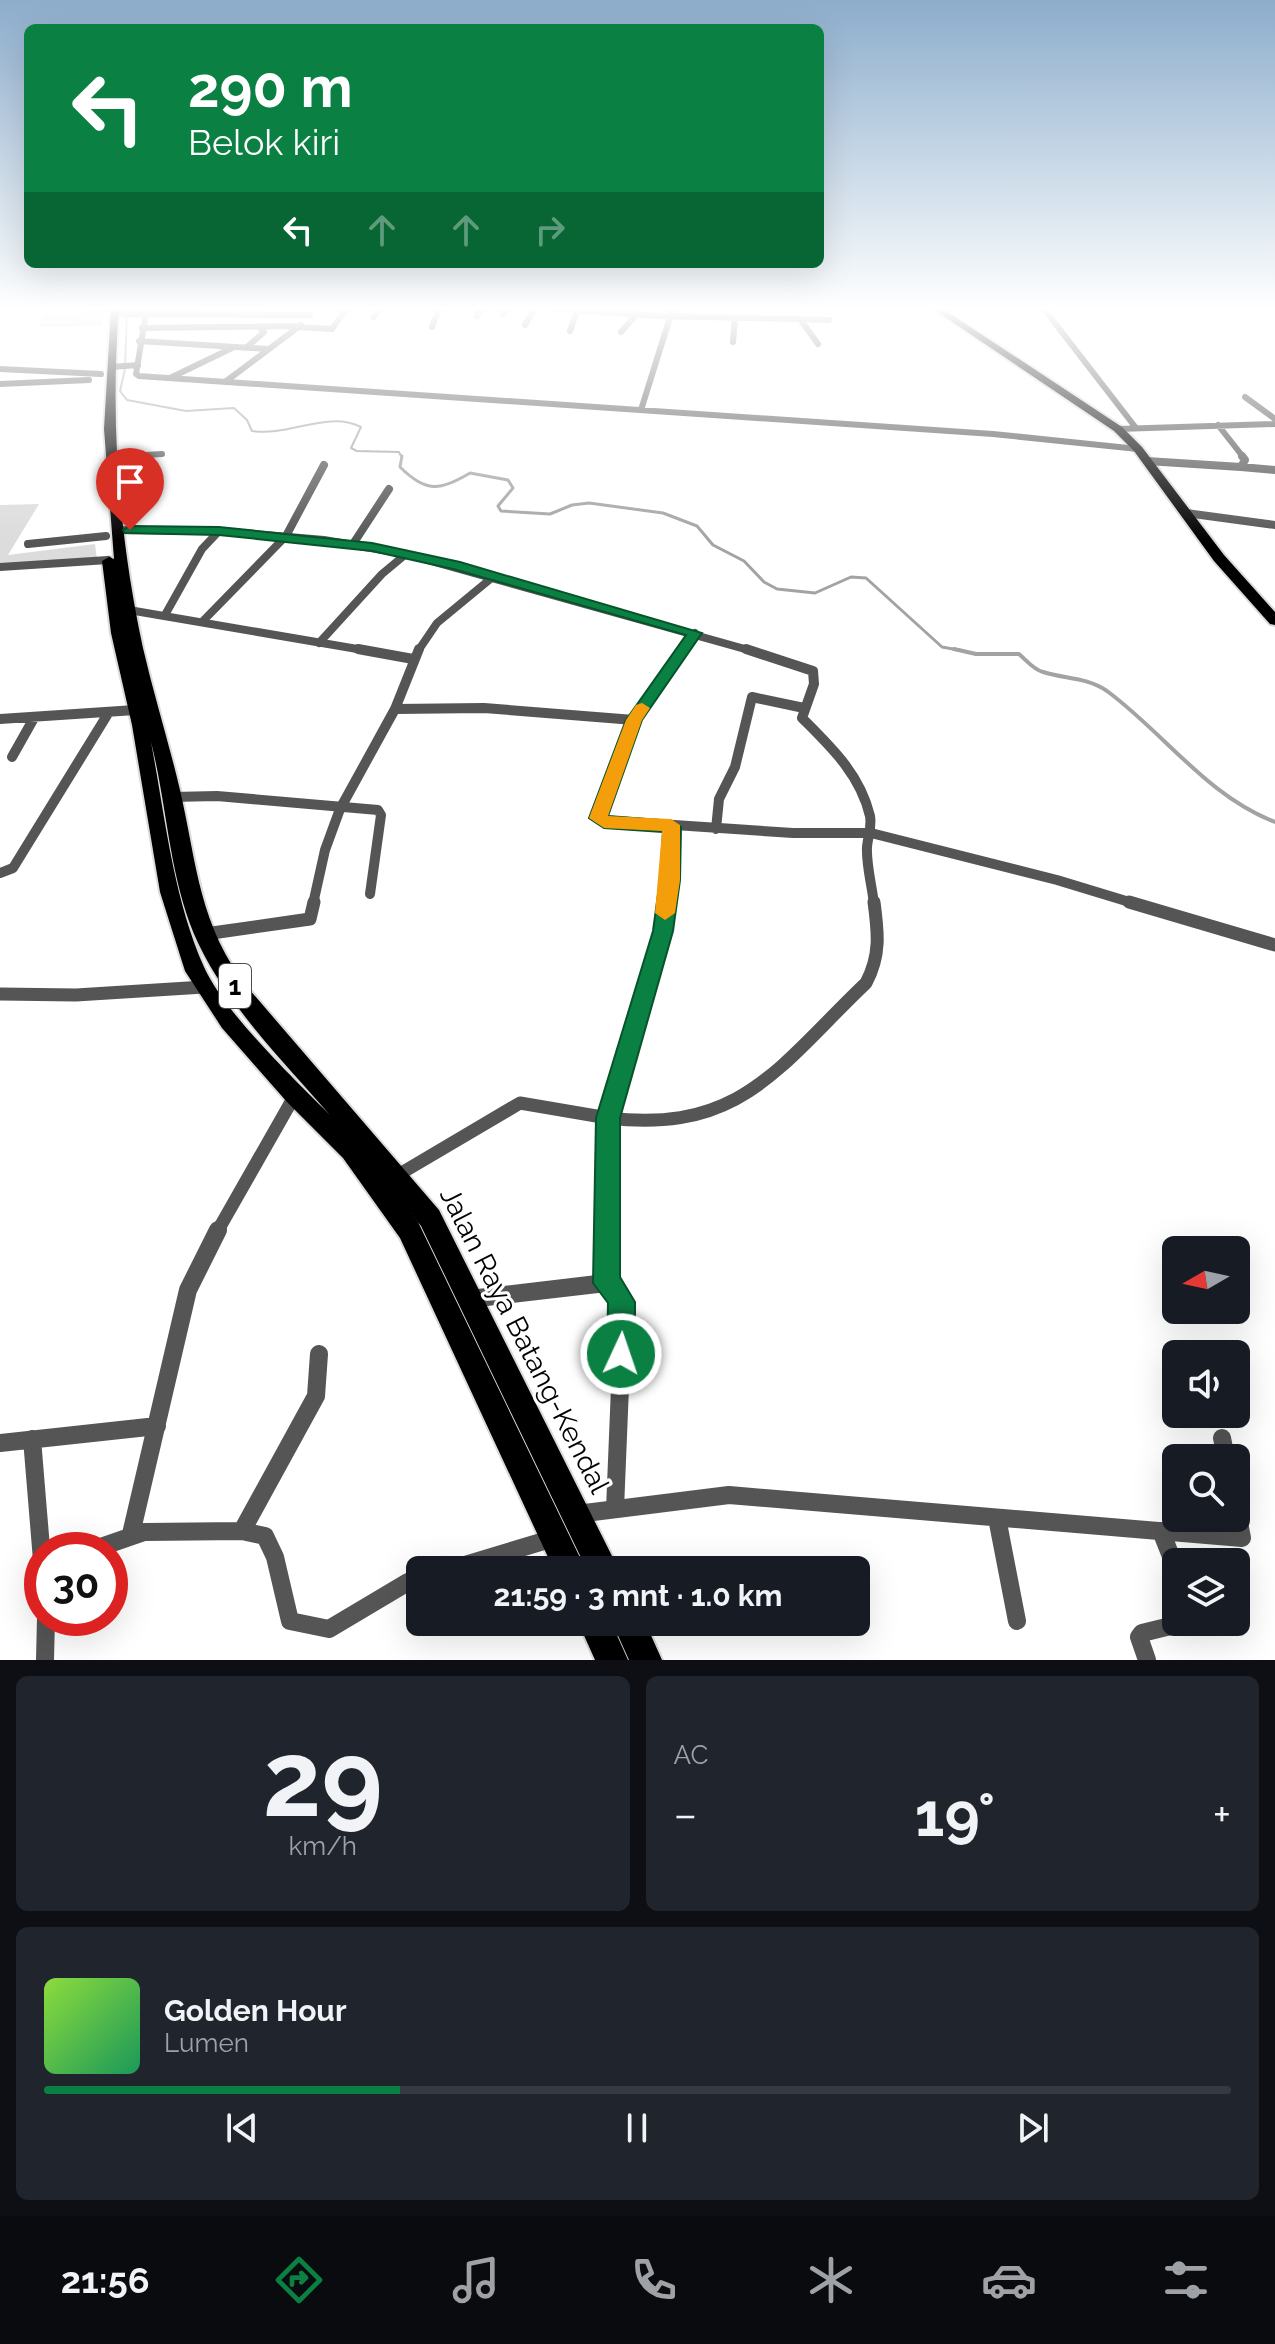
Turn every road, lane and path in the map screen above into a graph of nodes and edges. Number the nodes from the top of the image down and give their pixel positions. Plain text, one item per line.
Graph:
1 (109, 386) edge
2 (110, 386) edge
3 (291, 386) edge
4 (649, 386) edge
5 (1054, 386) edge
6 (1104, 386) edge
7 (1245, 397) dead end
8 (641, 410) junction
9 (1274, 424) edge
10 (1218, 425) junction
11 (1136, 428) junction
12 (1118, 429) junction
13 (1138, 449) junction
14 (162, 454) dead end
15 (113, 457) junction
16 (1147, 461) junction
17 (324, 465) dead end
18 (1241, 467) junction
19 (1275, 470) edge
20 (389, 489) dead end
21 (1186, 513) junction
22 (1275, 525) edge
23 (219, 531) junction
24 (112, 533) junction
25 (286, 536) junction
26 (28, 544) dead end
27 (353, 544) junction
28 (406, 554) junction
29 (108, 560) junction
30 (0, 567) edge
31 (494, 576) junction
32 (129, 610) junction
33 (165, 615) junction
34 (1275, 621) edge
35 (202, 622) junction
36 (695, 633) junction
37 (319, 643) junction
38 (413, 659) junction
39 (138, 688) junction
40 (804, 708) junction
41 (395, 709) junction
42 (135, 710) junction
43 (109, 712) junction
44 (34, 718) junction
45 (0, 719) edge
46 (634, 720) junction
47 (12, 757) dead end
48 (172, 797) junction
49 (340, 809) junction
50 (671, 825) junction
51 (716, 829) junction
52 (871, 833) junction
53 (0, 873) edge
54 (370, 894) dead end
55 (205, 934) junction
56 (1275, 945) edge
57 (204, 987) junction
58 (0, 994) edge
59 (295, 1095) junction
60 (608, 1118) junction
61 (398, 1175) junction
62 (606, 1283) junction
63 (470, 1299) junction
64 (319, 1354) dead end
65 (157, 1426) junction
66 (1222, 1438) dead end
67 (32, 1439) junction
68 (0, 1443) edge
69 (1223, 1444) edge
70 (615, 1509) junction
71 (577, 1514) junction
72 (997, 1518) junction
73 (242, 1531) junction
74 (1161, 1531) joint
75 (40, 1532) edge
76 (1173, 1532) edge
77 (1241, 1532) edge
78 (131, 1534) junction
79 (128, 1535) edge
80 (555, 1538) junction
81 (1168, 1548) edge
82 (495, 1556) edge
83 (563, 1556) edge
84 (596, 1556) edge
85 (406, 1583) edge
86 (1017, 1621) dead end
87 (1162, 1628) edge
88 (46, 1636) edge
89 (601, 1636) edge
90 (635, 1636) edge
91 (45, 1660) edge
92 (612, 1660) edge
93 (646, 1660) edge
94 (1147, 1660) edge

1 - 24 highway, Jalan Raya Batang-Kendal / 1
2 - 15 highway, Jalan Raya Batang-Kendal / 1
3 - 8 street
4 - 8 street
5 - 12 highway
6 - 11 street
7 - 9 street
8 - 13 street
9 - 10 street
10 - 11 street
10 - 18 street
11 - 12 street
12 - 13 highway
13 - 16 highway
14 - 15 street
15 - 24 highway, Jalan Raya Batang-Kendal / 1
16 - 18 street
16 - 21 highway
17 - 25 street
18 - 19 street
20 - 27 street
21 - 22 street
21 - 34 highway
23 - 24 street
23 - 25 street
23 - 33 street
24 - 26 street
24 - 29 highway, Jalan Raya Batang-Kendal / 1
24 - 32 highway, Jalan Raya Batang-Kendal / 1
25 - 27 street
25 - 35 street
27 - 28 street
28 - 31 street
28 - 37 street
29 - 30 street
29 - 39 highway, Jalan Raya Batang-Kendal / 1
31 - 36 street
31 - 38 street
32 - 33 street
32 - 39 highway, Jalan Raya Batang-Kendal / 1
33 - 35 street
35 - 37 street
36 - 40 street
36 - 46 street
37 - 38 street
38 - 41 street
39 - 42 highway, Jalan Raya Batang-Kendal / 1
39 - 48 highway, Jalan Raya Batang-Kendal / 1
40 - 51 street
40 - 52 street
41 - 46 street
41 - 49 street
42 - 43 street
42 - 57 highway, Jalan Raya Batang-Kendal / 1
43 - 44 street
43 - 53 street
44 - 45 street
44 - 47 street
46 - 50 street
48 - 49 street
48 - 55 highway, Jalan Raya Batang-Kendal / 1
49 - 54 street
49 - 55 street
50 - 51 street
50 - 60 street
51 - 52 street
52 - 56 street
52 - 60 street
55 - 61 highway, Jalan Raya Batang-Kendal / 1
57 - 58 street
57 - 59 highway, Jalan Raya Batang-Kendal / 1
59 - 65 street
59 - 80 highway, Jalan Raya Batang-Kendal / 1
60 - 61 street
60 - 62 street
61 - 63 highway, Jalan Raya Batang-Kendal / 1
62 - 63 street
62 - 70 street
63 - 71 highway, Jalan Raya Batang-Kendal / 1
64 - 73 street
65 - 67 street
65 - 78 street
66 - 69 street
67 - 68 street
67 - 75 street
70 - 71 street
70 - 72 street
71 - 84 highway, Jalan Raya Batang-Kendal / 1
72 - 74 street
72 - 86 street
73 - 78 street
73 - 85 street
74 - 81 street
76 - 77 street
78 - 79 street
80 - 82 street
80 - 83 highway, Jalan Raya Batang-Kendal / 1
87 - 94 street
88 - 91 street
89 - 92 highway
90 - 93 highway

